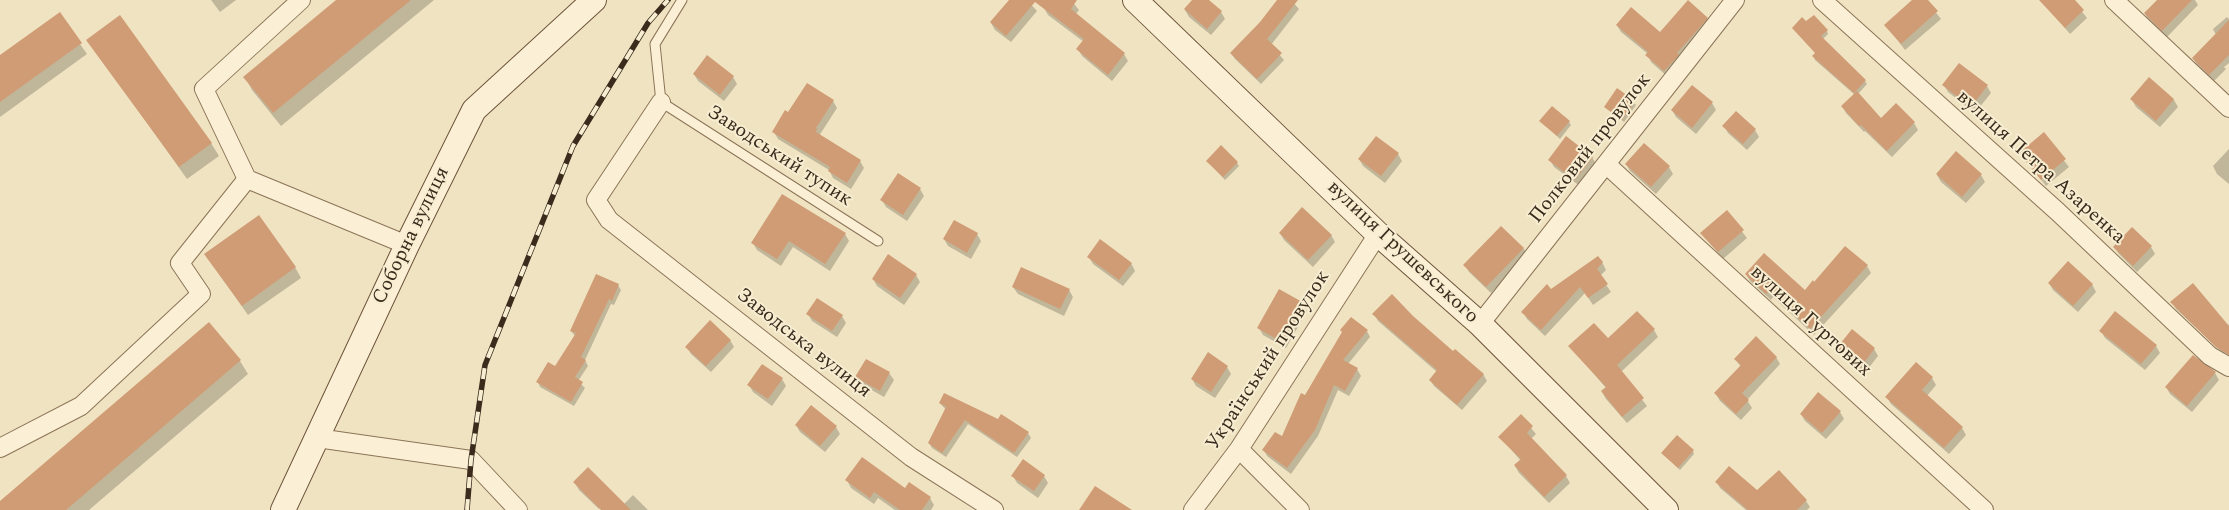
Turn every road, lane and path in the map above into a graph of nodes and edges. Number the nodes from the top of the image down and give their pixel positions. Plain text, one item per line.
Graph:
1 (301, 0) edge
2 (594, 0) edge
3 (682, 0) edge
4 (1135, 0) edge
5 (1735, 0) edge
6 (1822, 0) edge
7 (2114, 0) edge
8 (661, 102) junction
9 (2229, 108) edge
10 (1607, 165) junction
11 (246, 179) junction
12 (1378, 234) junction
13 (878, 241) dead end
14 (407, 245) junction
15 (1480, 324) junction
16 (2229, 367) edge
17 (317, 438) junction
18 (0, 448) edge
19 (1238, 448) junction
20 (283, 510) edge
21 (518, 510) edge
22 (994, 510) edge
23 (1193, 510) edge
24 (1300, 510) edge
25 (1666, 510) edge
26 (1984, 510) edge

1 - 11 street
2 - 14 street, Соборна вулиця
3 - 8 lane
4 - 12 street, вулиця Грушевського
5 - 10 street, Полковий провулок
6 - 16 street, вулиця Петра Азаренка
7 - 9 street
8 - 13 lane, Заводський тупик
8 - 22 street, Заводська вулиця
10 - 15 street, Полковий провулок
10 - 26 street, вулиця Гуртових
11 - 14 street
11 - 18 street
12 - 15 street, вулиця Грушевського
12 - 19 street, Український провулок
14 - 17 street, Соборна вулиця
15 - 25 street, вулиця Грушевського
17 - 20 street, Соборна вулиця
17 - 21 street
19 - 23 street, Український провулок
19 - 24 street

